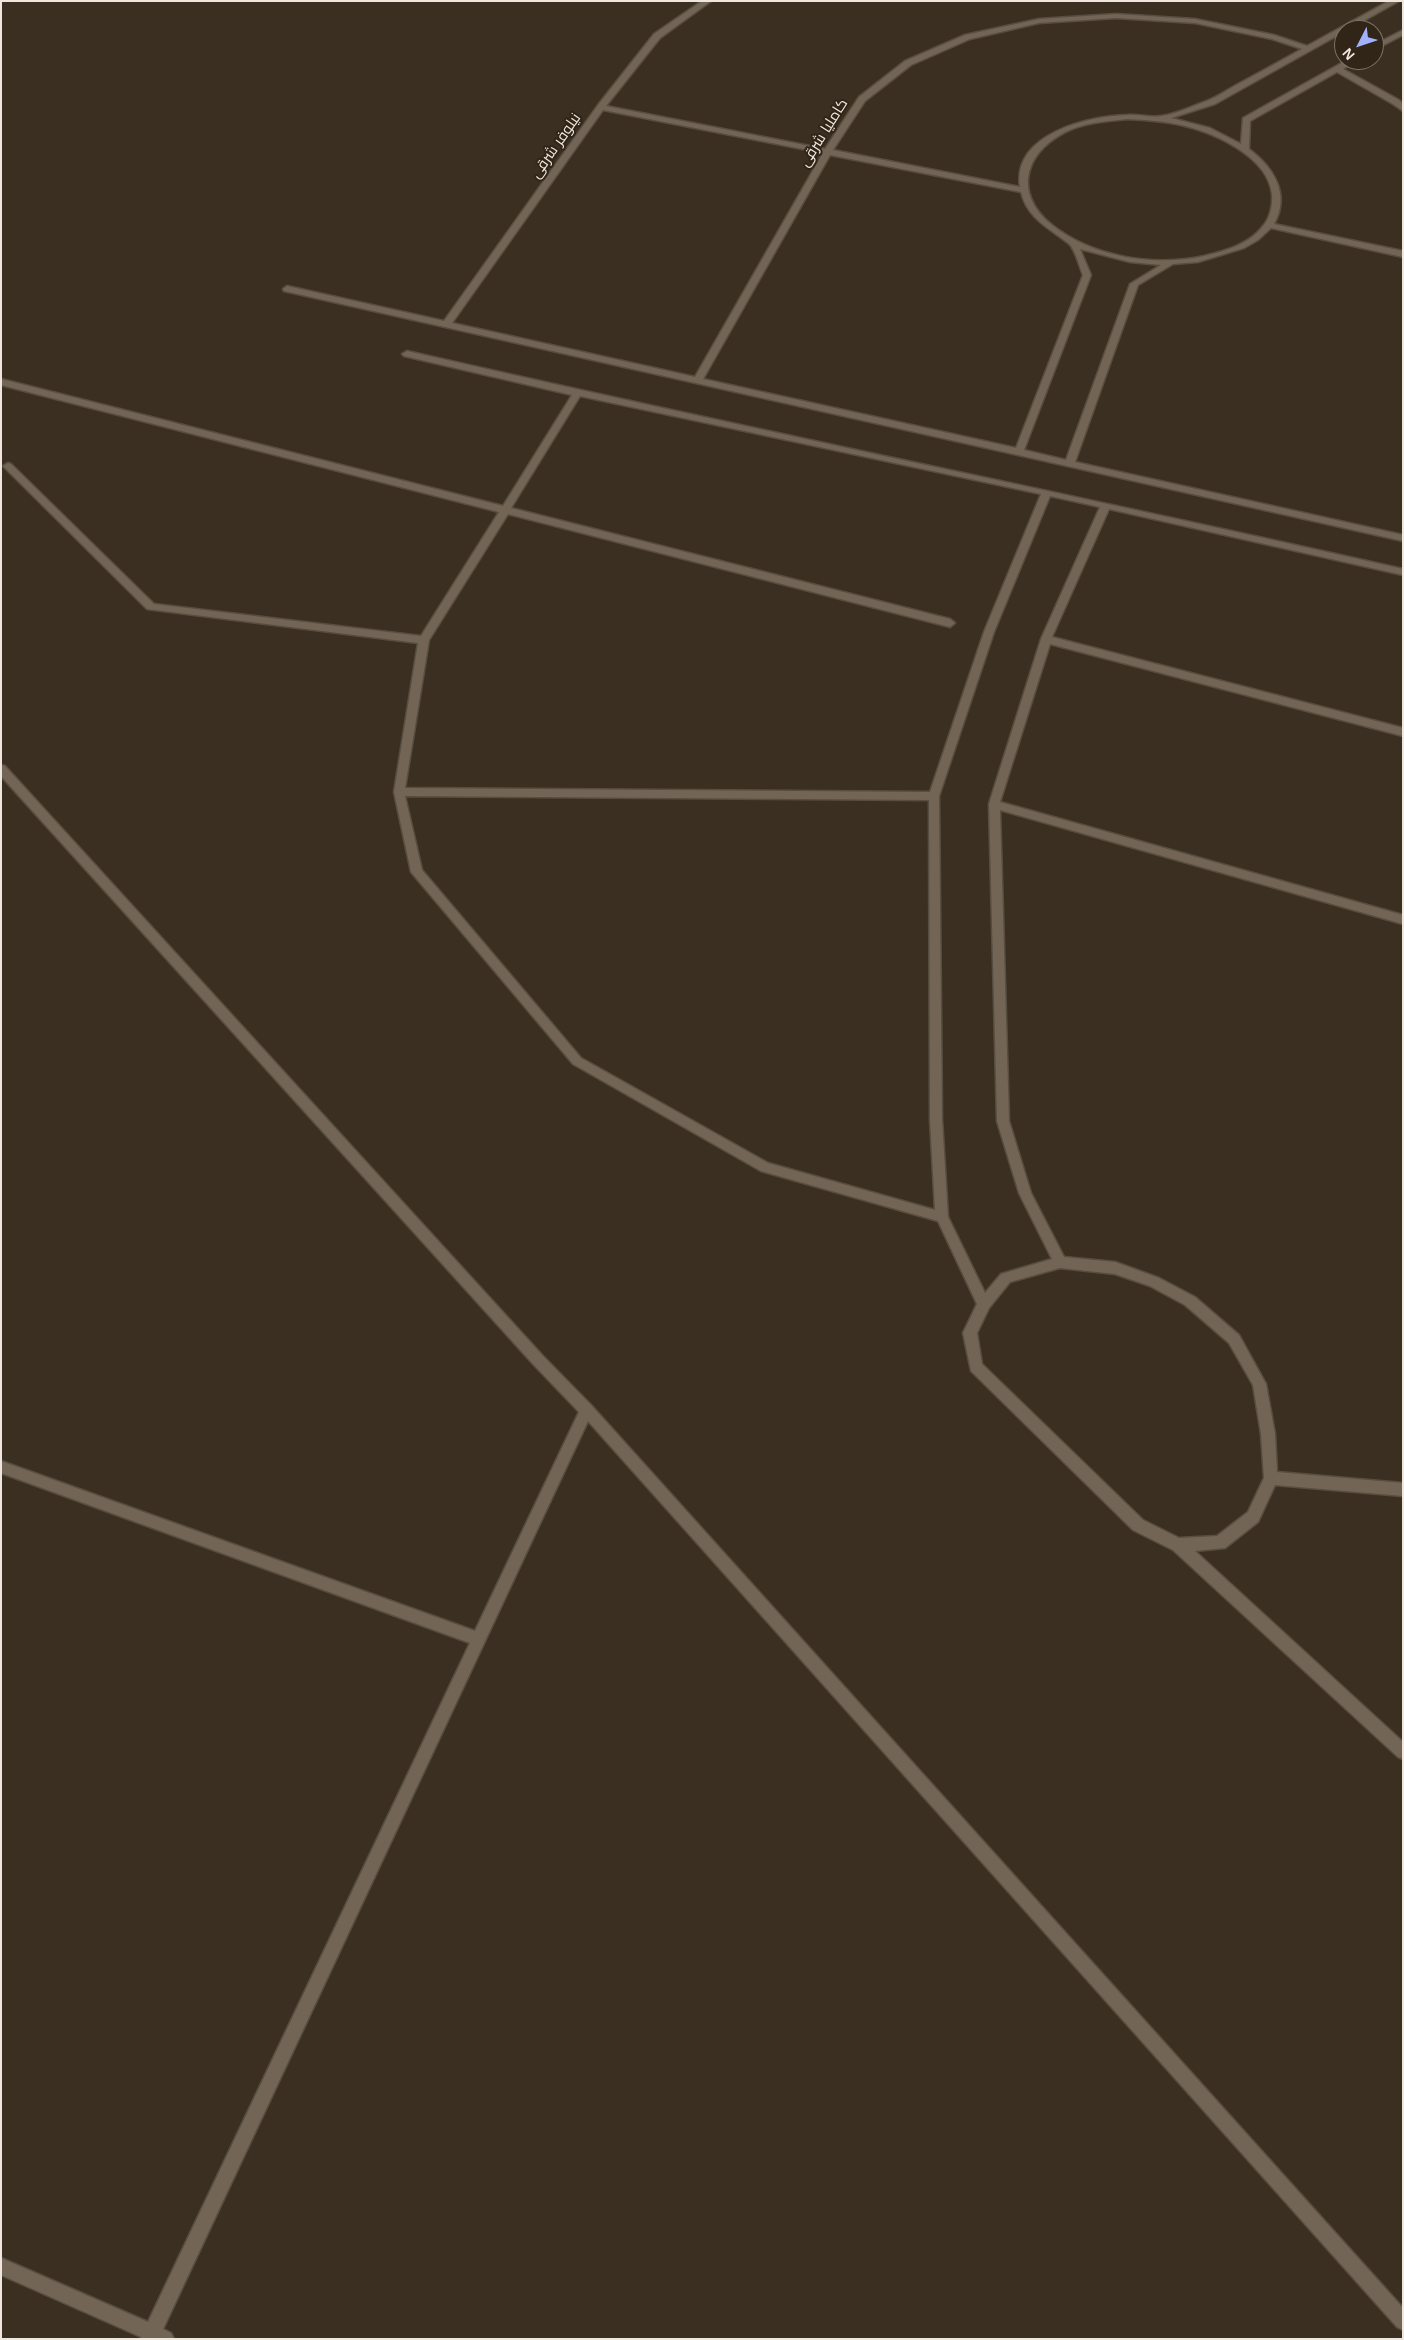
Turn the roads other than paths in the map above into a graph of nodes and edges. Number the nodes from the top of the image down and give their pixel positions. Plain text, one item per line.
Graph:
1 (707, 1) edge
2 (1395, 1) edge
3 (1403, 32) edge
4 (1384, 42) edge
5 (1308, 49) junction
6 (1335, 70) edge
7 (1339, 70) edge
8 (601, 107) junction
9 (1403, 109) edge
10 (1160, 119) junction
11 (1245, 149) junction
12 (828, 151) junction
13 (1023, 190) junction
14 (1268, 225) junction
15 (1073, 242) junction
16 (1403, 254) edge
17 (1172, 262) junction
18 (286, 289) dead end
19 (447, 324) junction
20 (407, 354) dead end
21 (1, 382) edge
22 (697, 382) junction
23 (578, 393) junction
24 (1019, 452) junction
25 (1070, 463) junction
26 (8, 466) dead end
27 (1046, 492) junction
28 (1106, 505) junction
29 (506, 511) junction
30 (1403, 538) edge
31 (1403, 572) edge
32 (950, 624) dead end
33 (1046, 639) junction
34 (424, 640) junction
35 (1403, 732) edge
36 (1, 769) edge
37 (399, 792) junction
38 (934, 796) junction
39 (994, 804) junction
40 (1403, 920) edge
41 (942, 1217) junction
42 (1060, 1262) junction
43 (984, 1304) junction
44 (587, 1410) junction
45 (1, 1466) edge
46 (1270, 1478) junction
47 (1403, 1490) edge
48 (1178, 1544) junction
49 (478, 1639) junction
50 (1403, 1752) edge
51 (1, 2266) edge
52 (1403, 2321) edge
53 (155, 2337) edge

1 - 8 street, نیلوفر شرقی
2 - 5 street
3 - 4 street
5 - 10 street
5 - 12 street, کاملیا شرقی
6 - 11 street
7 - 9 street
8 - 12 street
8 - 19 street, نیلوفر شرقی
10 - 11 street
10 - 13 street
11 - 14 street
12 - 13 street
12 - 22 street, کاملیا شرقی
13 - 15 street
14 - 16 street
14 - 17 street
15 - 17 street
15 - 24 street
17 - 25 street
18 - 19 street
19 - 22 street
20 - 23 street
21 - 29 street
22 - 24 street
23 - 27 street
23 - 29 street
24 - 25 street
25 - 30 street
26 - 34 street
27 - 28 street
27 - 38 street
28 - 31 street
28 - 33 street
29 - 32 street
29 - 34 street
33 - 35 street
33 - 39 street
34 - 37 street
36 - 44 street
37 - 38 street
37 - 41 street
38 - 41 street
39 - 40 street
39 - 42 street
41 - 43 street
42 - 43 street
42 - 46 street
43 - 48 street
44 - 49 street
44 - 52 street
45 - 49 street
46 - 47 street
46 - 48 street
48 - 50 street
49 - 53 street
51 - 53 street

